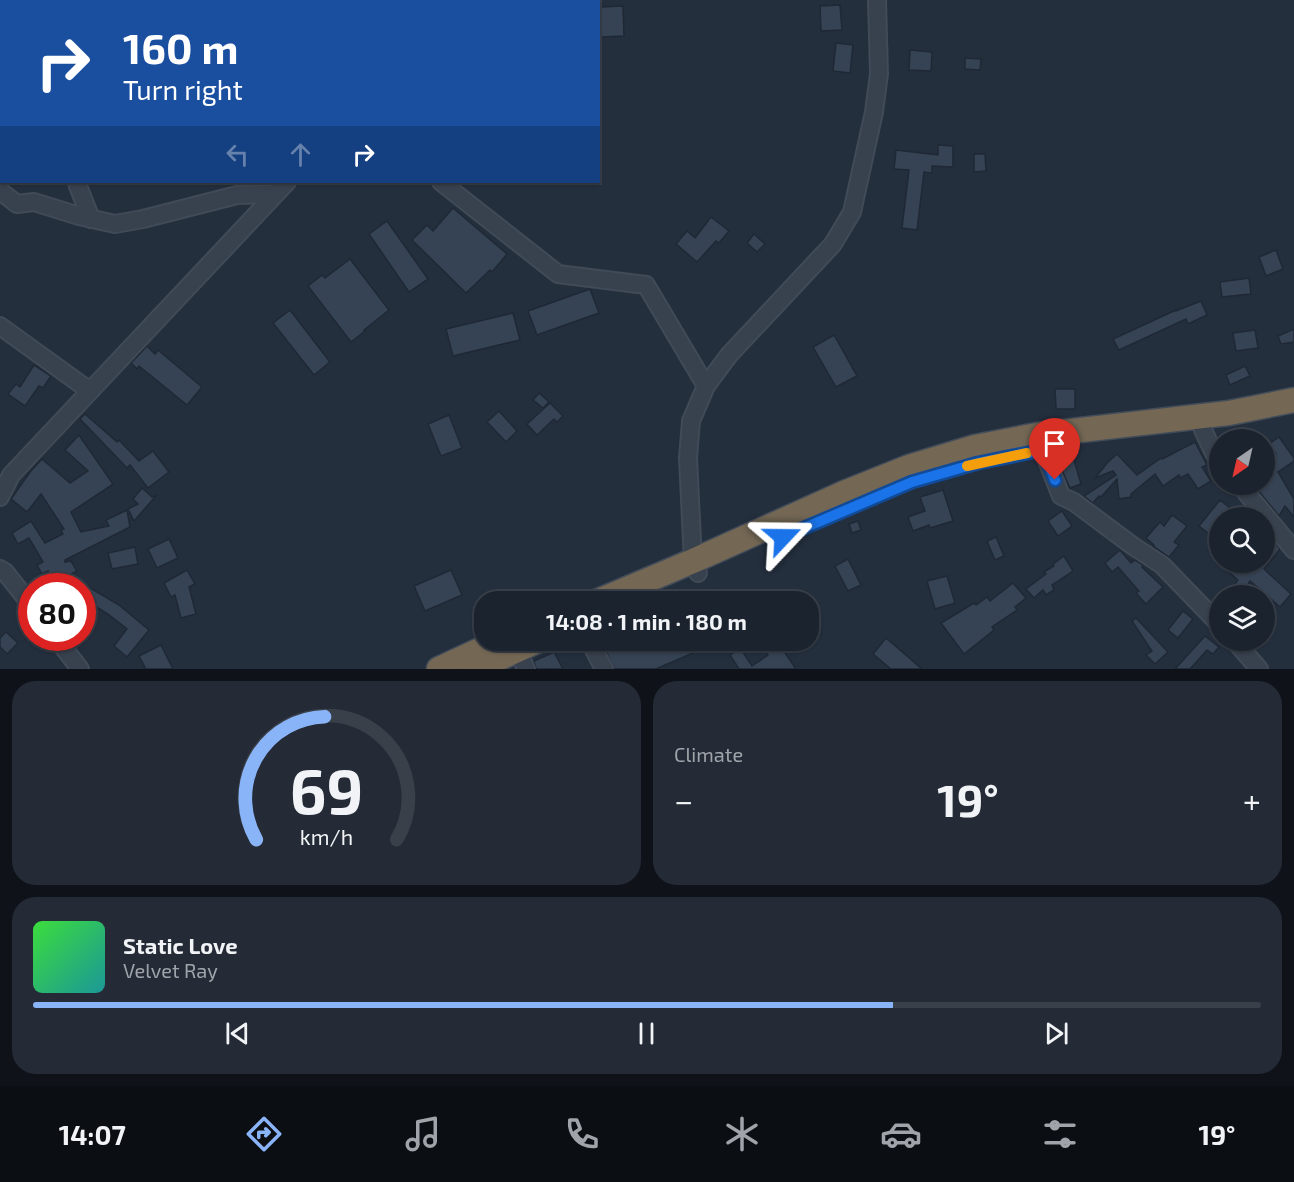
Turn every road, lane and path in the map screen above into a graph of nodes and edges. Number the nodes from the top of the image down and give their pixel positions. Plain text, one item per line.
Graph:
1 (877, 0) edge
2 (77, 183) edge
3 (442, 183) edge
4 (281, 188) edge
5 (0, 191) edge
6 (91, 219) junction
7 (0, 327) edge
8 (706, 386) junction
9 (90, 391) junction
10 (1294, 400) edge
11 (1294, 413) edge
12 (1203, 430) junction
13 (1040, 443) junction
14 (1209, 443) edge
15 (1248, 495) edge
16 (0, 497) edge
17 (1294, 550) edge
18 (695, 567) junction
19 (2, 568) edge
20 (18, 588) edge
21 (627, 591) edge
22 (649, 591) edge
23 (1209, 614) edge
24 (66, 651) edge
25 (510, 651) edge
26 (512, 651) edge
27 (595, 651) edge
28 (1243, 651) edge
29 (80, 669) edge
30 (439, 669) edge
31 (476, 669) edge
32 (604, 669) edge
33 (1259, 669) edge

1 - 8 street
2 - 6 street
3 - 8 street
4 - 6 street
4 - 9 street
5 - 6 street
7 - 9 street
8 - 18 street
9 - 16 street
10 - 13 highway
11 - 12 highway
12 - 13 highway
12 - 14 street
13 - 18 highway
13 - 23 street
15 - 17 street
18 - 21 highway
18 - 22 highway
19 - 20 street
24 - 29 street
25 - 30 highway
26 - 31 highway
27 - 32 street
28 - 33 street

